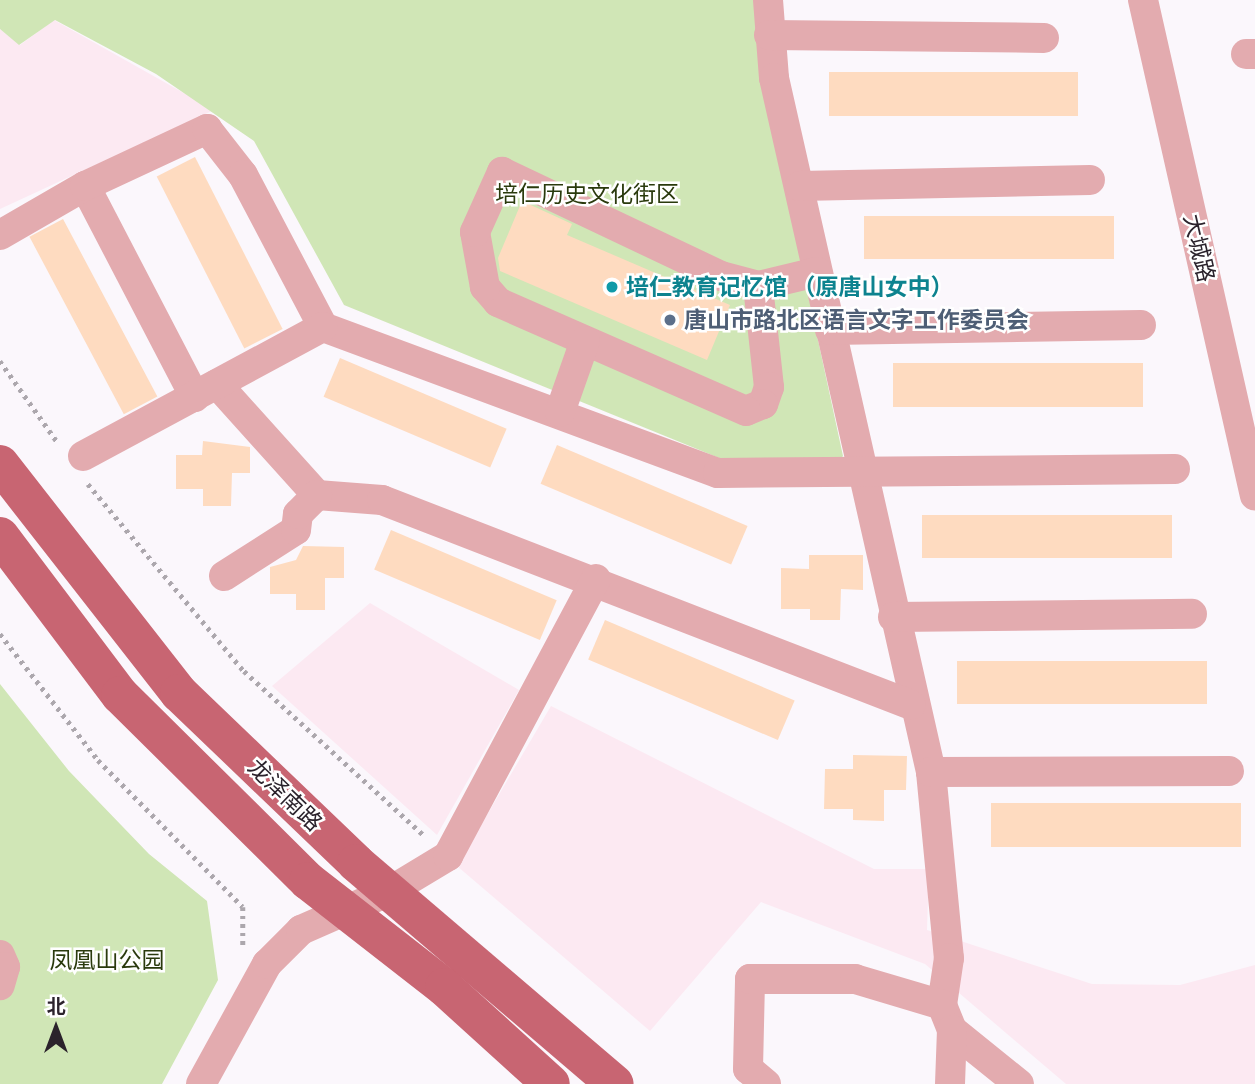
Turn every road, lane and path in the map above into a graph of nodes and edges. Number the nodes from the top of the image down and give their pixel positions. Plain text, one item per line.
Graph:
1 (768, 0) edge
2 (1143, 0) edge
3 (769, 35) junction
4 (1044, 38) dead end
5 (1090, 180) dead end
6 (85, 186) junction
7 (800, 186) junction
8 (0, 235) edge
9 (817, 272) junction
10 (758, 286) junction
11 (1142, 325) dead end
12 (323, 327) junction
13 (830, 330) junction
14 (585, 341) junction
15 (0, 361) edge
16 (206, 391) junction
17 (560, 412) junction
18 (77, 461) junction
19 (0, 464) edge
20 (1175, 469) dead end
21 (862, 475) junction
22 (317, 495) junction
23 (1255, 496) edge
24 (0, 536) edge
25 (224, 576) dead end
26 (596, 579) junction
27 (1192, 614) dead end
28 (893, 617) junction
29 (0, 634) edge
30 (911, 705) junction
31 (1230, 771) dead end
32 (931, 772) junction
33 (429, 839) dead end
34 (390, 891) junction
35 (346, 907) junction
36 (0, 955) edge
37 (239, 956) dead end
38 (0, 985) edge
39 (947, 1017) junction
40 (201, 1084) edge
41 (551, 1084) edge
42 (615, 1084) edge
43 (766, 1084) edge
44 (950, 1084) edge
45 (1019, 1084) edge

1 - 3 street
2 - 23 street, 大城路
3 - 4 street
3 - 7 street
5 - 7 street
6 - 8 street
6 - 12 street
6 - 16 street
7 - 9 street
9 - 10 street
9 - 13 street
10 - 14 street
10 - 14 street
11 - 13 street
12 - 16 street
12 - 17 street
13 - 21 street
14 - 17 street
15 - 18 path
16 - 18 street
16 - 22 street
17 - 21 street
18 - 33 path
19 - 34 main road, 龙泽南路
20 - 21 street
21 - 28 street
22 - 25 street
22 - 26 street
24 - 35 main road, 龙泽南路
26 - 30 street
26 - 34 street
27 - 28 street
28 - 30 street
29 - 37 path
30 - 32 street
31 - 32 street
32 - 39 street
34 - 35 street
34 - 42 main road, 龙泽南路
35 - 40 street
35 - 41 main road, 龙泽南路
36 - 38 street
39 - 43 street
39 - 44 street
39 - 45 street

